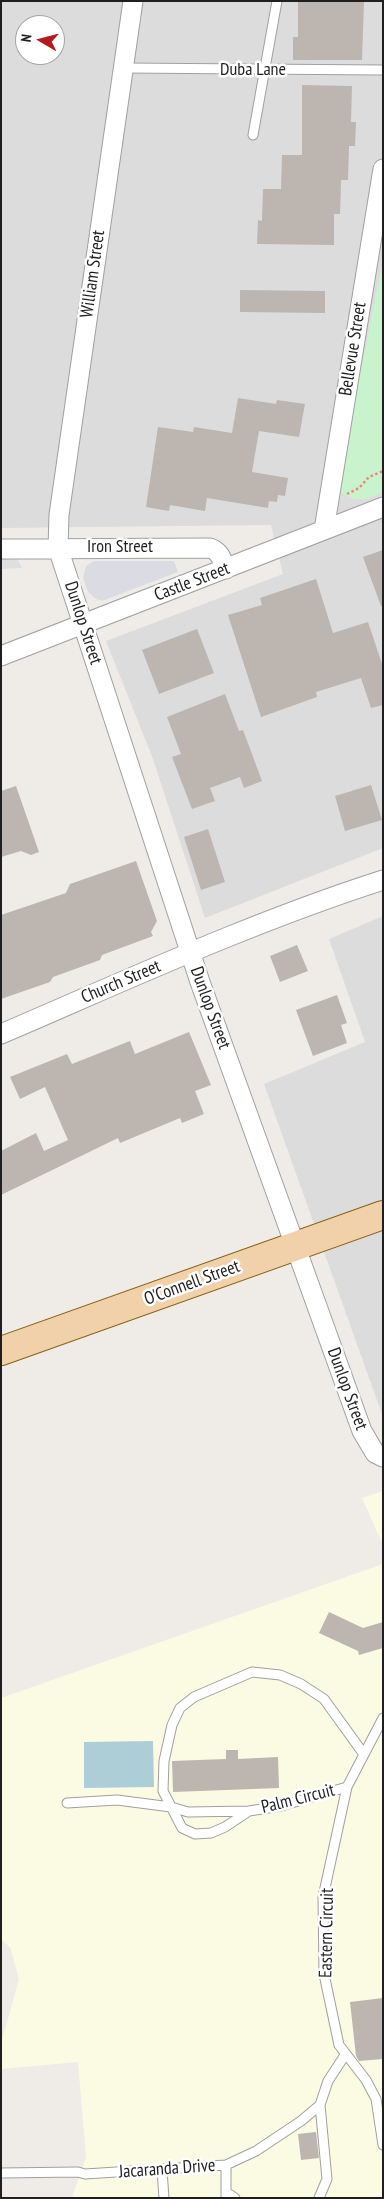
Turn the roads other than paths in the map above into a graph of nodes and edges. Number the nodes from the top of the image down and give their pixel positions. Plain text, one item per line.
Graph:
1 (133, 1) edge
2 (276, 1) edge
3 (123, 68) junction
4 (265, 70) junction
5 (383, 70) edge
6 (253, 135) dead end
7 (383, 169) edge
8 (383, 507) edge
9 (324, 530) junction
10 (58, 548) junction
11 (1, 549) edge
12 (226, 569) junction
13 (84, 623) junction
14 (1, 656) edge
15 (383, 880) edge
16 (190, 952) junction
17 (1, 1034) edge
18 (383, 1215) edge
19 (383, 1232) edge
20 (299, 1253) junction
21 (1, 1350) edge
22 (1, 1367) edge
23 (383, 1456) edge
24 (383, 1718) edge
25 (363, 1753) junction
26 (347, 1787) junction
27 (67, 1803) dead end
28 (171, 1807) junction
29 (249, 1811) junction
30 (345, 2055) junction
31 (320, 2105) junction
32 (383, 2145) edge
33 (226, 2164) junction
34 (162, 2170) junction
35 (1, 2173) edge
36 (226, 2195) edge
37 (164, 2198) edge
38 (236, 2198) edge
39 (319, 2198) edge

1 - 3 street, William Street
2 - 4 lane
3 - 4 lane, Duba Lane
3 - 10 street, William Street
4 - 5 lane, Duba Lane
4 - 6 lane
7 - 9 street, Bellevue Street
8 - 9 street, Castle Street
9 - 12 street, Castle Street
10 - 11 street, Iron Street
10 - 12 street, Iron Street
10 - 13 street, Dunlop Street
12 - 13 street, Castle Street
13 - 14 street, Castle Street
13 - 16 street, Dunlop Street
15 - 16 street, Church Street
16 - 17 street, Church Street
16 - 20 street, Dunlop Street
18 - 20 main road, O'Connell Street
19 - 20 main road, O'Connell Street
20 - 21 main road, O'Connell Street
20 - 22 main road, O'Connell Street
20 - 23 street, Dunlop Street
24 - 25 lane, Eastern Circuit
25 - 26 lane, Eastern Circuit
25 - 28 lane, Palm Circuit
26 - 29 lane, Palm Circuit
26 - 30 lane, Eastern Circuit
27 - 28 lane
28 - 29 lane, Palm Circuit
28 - 29 lane, Palm Circuit
30 - 31 lane, Jacaranda Drive
30 - 32 lane, Eastern Circuit
31 - 33 lane, Jacaranda Drive
31 - 39 lane
33 - 34 lane, Jacaranda Drive
33 - 36 lane
34 - 35 lane, Jacaranda Drive
34 - 37 lane
36 - 38 lane

